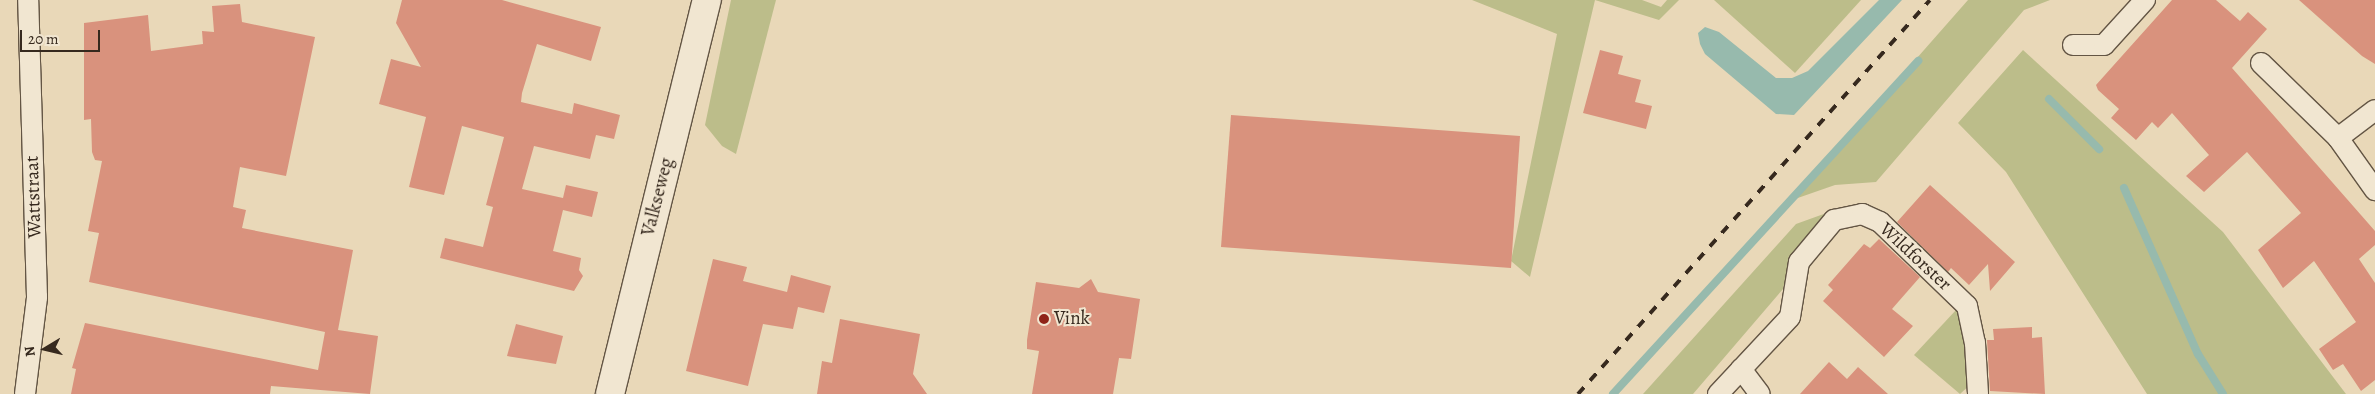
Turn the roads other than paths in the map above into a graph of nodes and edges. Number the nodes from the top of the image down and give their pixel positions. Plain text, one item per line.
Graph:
1 (28, 0) edge
2 (707, 0) edge
3 (2145, 0) edge
4 (2073, 45) dead end
5 (2261, 63) dead end
6 (2375, 110) edge
7 (2338, 138) junction
8 (2375, 190) edge
9 (1741, 369) junction
10 (25, 394) edge
11 (610, 394) edge
12 (1718, 394) edge
13 (1760, 394) edge
14 (1978, 394) edge

1 - 10 street, Wattstraat
2 - 11 street, Valkseweg
3 - 4 street
5 - 7 street
6 - 7 street
7 - 8 street
9 - 12 street, Wildforster
9 - 13 street
9 - 14 street, Wildforster

